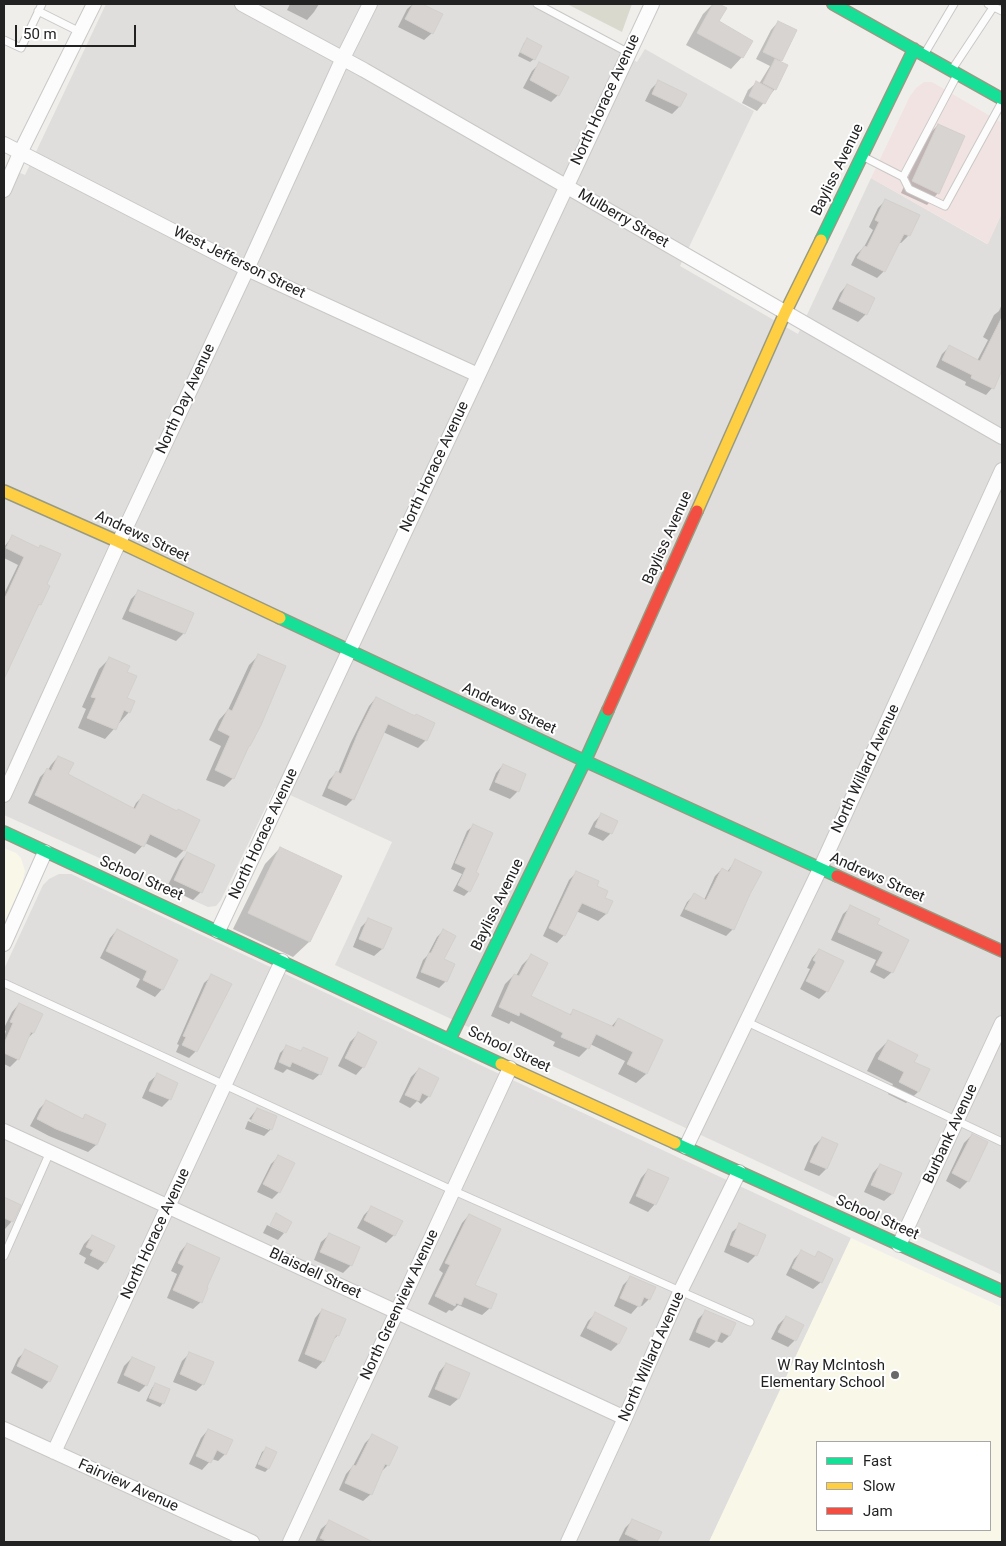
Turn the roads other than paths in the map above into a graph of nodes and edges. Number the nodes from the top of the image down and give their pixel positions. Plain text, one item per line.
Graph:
1 (94, 4) edge
2 (242, 4) edge
3 (370, 4) edge
4 (537, 4) edge
5 (652, 4) edge
6 (833, 4) edge
7 (954, 4) edge
8 (991, 5) edge
9 (40, 7) edge
10 (1002, 11) edge
11 (80, 32) junction
12 (4, 40) edge
13 (629, 52) junction
14 (919, 52) junction
15 (343, 58) junction
16 (955, 72) junction
17 (1002, 100) edge
18 (4, 144) edge
19 (21, 151) junction
20 (861, 156) junction
21 (903, 177) junction
22 (566, 185) junction
23 (4, 190) edge
24 (247, 269) junction
25 (786, 313) junction
26 (478, 375) junction
27 (1002, 437) edge
28 (1002, 470) edge
29 (4, 491) edge
30 (119, 542) junction
31 (349, 651) junction
32 (585, 761) junction
33 (4, 795) edge
34 (4, 832) edge
35 (45, 852) junction
36 (820, 868) junction
37 (218, 931) junction
38 (4, 944) edge
39 (1002, 951) edge
40 (282, 961) junction
41 (4, 983) edge
42 (745, 1021) junction
43 (1002, 1023) edge
44 (450, 1039) junction
45 (510, 1068) junction
46 (224, 1084) junction
47 (956, 1121) junction
48 (4, 1131) edge
49 (1002, 1142) edge
50 (686, 1147) junction
51 (50, 1152) junction
52 (739, 1172) junction
53 (452, 1190) junction
54 (168, 1206) junction
55 (899, 1245) junction
56 (4, 1256) edge
57 (680, 1292) junction
58 (1002, 1292) edge
59 (397, 1312) junction
60 (750, 1322) dead end
61 (625, 1418) junction
62 (4, 1429) edge
63 (54, 1452) junction
64 (252, 1542) edge
65 (290, 1542) edge
66 (568, 1542) edge

1 - 11 street
2 - 15 street, Mulberry Street
3 - 15 street, North Day Avenue
4 - 13 lane
5 - 13 street, North Horace Avenue
6 - 14 street
7 - 14 lane
8 - 10 lane
8 - 16 lane
9 - 11 lane
9 - 12 lane
11 - 19 street
13 - 22 street, North Horace Avenue
14 - 16 street
14 - 20 street, Bayliss Avenue
15 - 22 street, Mulberry Street
15 - 24 street, North Day Avenue
16 - 17 street
16 - 21 lane
17 - 21 lane
18 - 19 street, West Jefferson Street
19 - 23 street
19 - 24 street, West Jefferson Street
20 - 21 lane
20 - 25 street, Bayliss Avenue
22 - 25 street, Mulberry Street
22 - 26 street, North Horace Avenue
24 - 26 street, West Jefferson Street
24 - 30 street, North Day Avenue
25 - 27 street, Mulberry Street
25 - 32 street, Bayliss Avenue
26 - 31 street, North Horace Avenue
28 - 36 street, North Willard Avenue
29 - 30 street, Andrews Street
30 - 31 street, Andrews Street
30 - 33 street, North Day Avenue
31 - 32 street, Andrews Street
31 - 37 street, North Horace Avenue
32 - 36 street, Andrews Street
32 - 44 street, Bayliss Avenue
34 - 35 street, School Street
35 - 37 street, School Street
35 - 38 street
36 - 39 street, Andrews Street
36 - 42 street, North Willard Avenue
37 - 40 street, School Street
40 - 44 street, School Street
40 - 46 street, North Horace Avenue
41 - 46 lane
42 - 47 lane
42 - 50 street, North Willard Avenue
43 - 47 street, Burbank Avenue
44 - 45 street, School Street
45 - 50 street, School Street
45 - 53 street, North Greenview Avenue
46 - 53 lane
46 - 54 street, North Horace Avenue
47 - 49 lane
47 - 55 street, Burbank Avenue
48 - 51 street, Blaisdell Street
50 - 52 street, School Street
51 - 54 street, Blaisdell Street
51 - 56 lane
52 - 55 street, School Street
52 - 57 street, North Willard Avenue
53 - 57 lane
53 - 59 street, North Greenview Avenue
54 - 59 street, Blaisdell Street
54 - 63 street, North Horace Avenue
55 - 58 street, School Street
57 - 60 lane
57 - 61 street, North Willard Avenue
59 - 61 street, Blaisdell Street
59 - 65 street, North Greenview Avenue
61 - 66 street, North Willard Avenue
62 - 63 street, Fairview Avenue
63 - 64 street, Fairview Avenue

